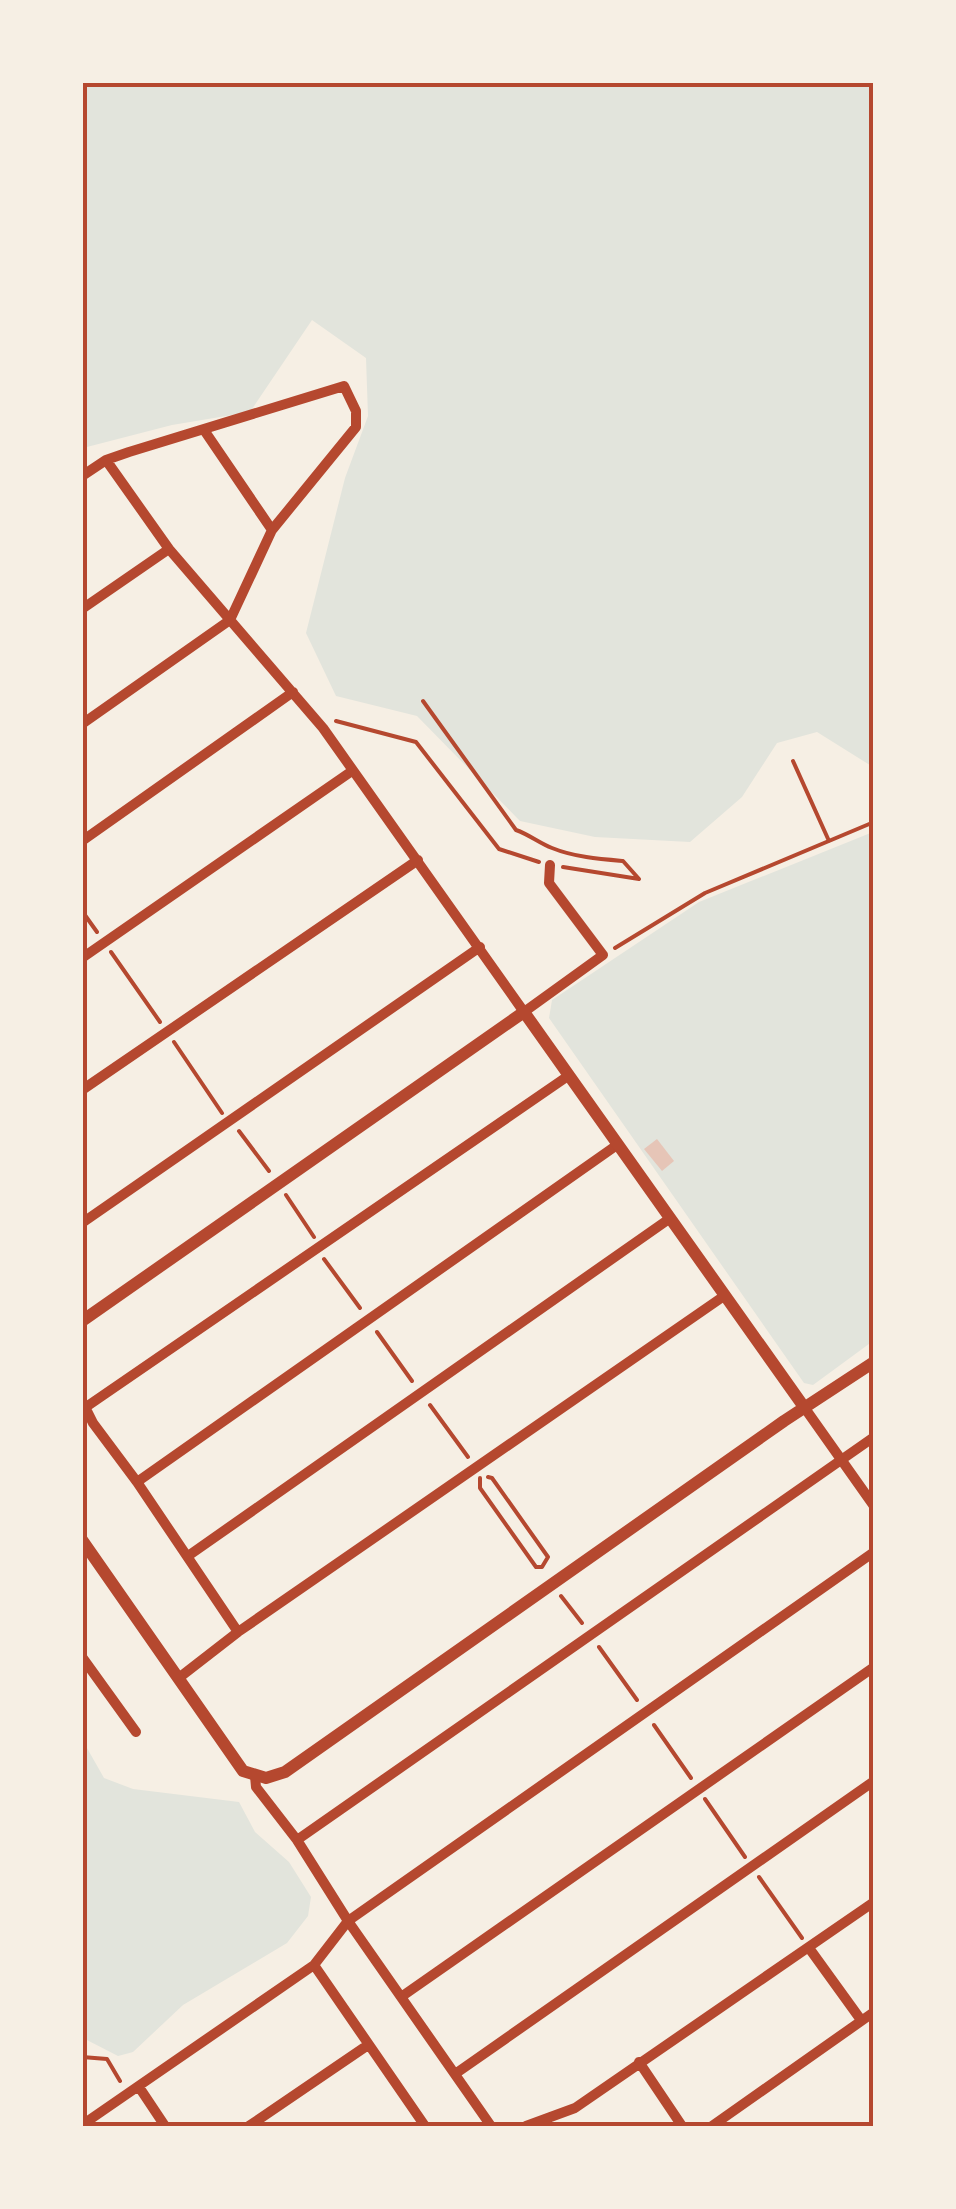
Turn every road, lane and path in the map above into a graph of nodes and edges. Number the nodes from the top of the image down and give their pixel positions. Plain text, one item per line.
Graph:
1 (204, 430) junction
2 (106, 460) junction
3 (82, 476) edge
4 (272, 530) junction
5 (170, 549) junction
6 (82, 609) edge
7 (230, 620) junction
8 (294, 692) junction
9 (423, 700) dead end
10 (82, 724) edge
11 (322, 728) junction
12 (793, 760) dead end
13 (352, 771) junction
14 (874, 822) edge
15 (82, 841) edge
16 (829, 841) junction
17 (418, 860) junction
18 (550, 865) junction
19 (480, 948) junction
20 (603, 955) junction
21 (82, 958) edge
22 (524, 1012) junction
23 (568, 1076) junction
24 (82, 1090) edge
25 (617, 1145) junction
26 (669, 1219) junction
27 (82, 1224) edge
28 (311, 1230) dead end
29 (318, 1249) junction
30 (724, 1296) junction
31 (82, 1320) edge
32 (368, 1320) junction
33 (874, 1362) edge
34 (421, 1393) junction
35 (84, 1404) edge
36 (804, 1408) junction
37 (874, 1437) edge
38 (840, 1460) junction
39 (478, 1472) junction
40 (137, 1482) junction
41 (874, 1506) edge
42 (82, 1540) edge
43 (874, 1552) edge
44 (188, 1556) junction
45 (561, 1596) dead end
46 (238, 1632) junction
47 (591, 1634) junction
48 (84, 1663) edge
49 (874, 1666) edge
50 (180, 1677) junction
51 (645, 1712) junction
52 (136, 1732) dead end
53 (254, 1776) junction
54 (874, 1781) edge
55 (698, 1789) junction
56 (297, 1840) junction
57 (751, 1865) junction
58 (874, 1902) edge
59 (348, 1920) junction
60 (806, 1943) junction
61 (314, 1965) junction
62 (401, 1997) junction
63 (874, 2012) edge
64 (861, 2020) junction
65 (368, 2045) junction
66 (82, 2056) edge
67 (639, 2062) junction
68 (455, 2074) junction
69 (134, 2090) junction
70 (82, 2125) edge
71 (165, 2126) edge
72 (249, 2126) edge
73 (423, 2126) edge
74 (491, 2126) edge
75 (526, 2126) edge
76 (682, 2126) edge
77 (712, 2126) edge

1 - 2 street
1 - 4 street
1 - 4 street
2 - 3 street
2 - 5 street
4 - 7 street
5 - 6 street
5 - 7 street
7 - 8 street
7 - 10 street
8 - 11 street
8 - 15 street
9 - 18 path
11 - 13 street
11 - 18 path
12 - 16 path
13 - 17 street
13 - 21 street
14 - 16 path
16 - 20 path
17 - 19 street
17 - 24 street
18 - 20 street
19 - 22 street
19 - 27 street
20 - 22 street
22 - 23 street
22 - 31 street
23 - 25 street
23 - 29 street
25 - 26 street
25 - 32 street
26 - 30 street
26 - 34 street
28 - 29 path
29 - 32 path
29 - 35 street
30 - 36 street
30 - 39 street
32 - 34 path
32 - 40 street
33 - 36 street
34 - 39 path
34 - 44 street
35 - 40 street
36 - 38 street
36 - 53 street
37 - 38 street
38 - 41 street
38 - 47 street
39 - 39 path
39 - 46 street
40 - 44 street
42 - 50 street
43 - 51 street
44 - 46 street
45 - 47 path
46 - 50 street
47 - 51 path
47 - 56 street
48 - 52 street
49 - 55 street
50 - 53 street
51 - 55 path
51 - 59 street
53 - 56 street
54 - 57 street
55 - 57 path
55 - 62 street
56 - 59 street
57 - 60 path
57 - 68 street
58 - 60 street
59 - 61 street
59 - 62 street
60 - 64 street
60 - 67 street
61 - 65 street
61 - 69 street
62 - 68 street
63 - 64 street
64 - 77 street
65 - 72 street
65 - 73 street
66 - 69 path
67 - 75 street
67 - 76 street
68 - 74 street
69 - 70 street
69 - 71 street

